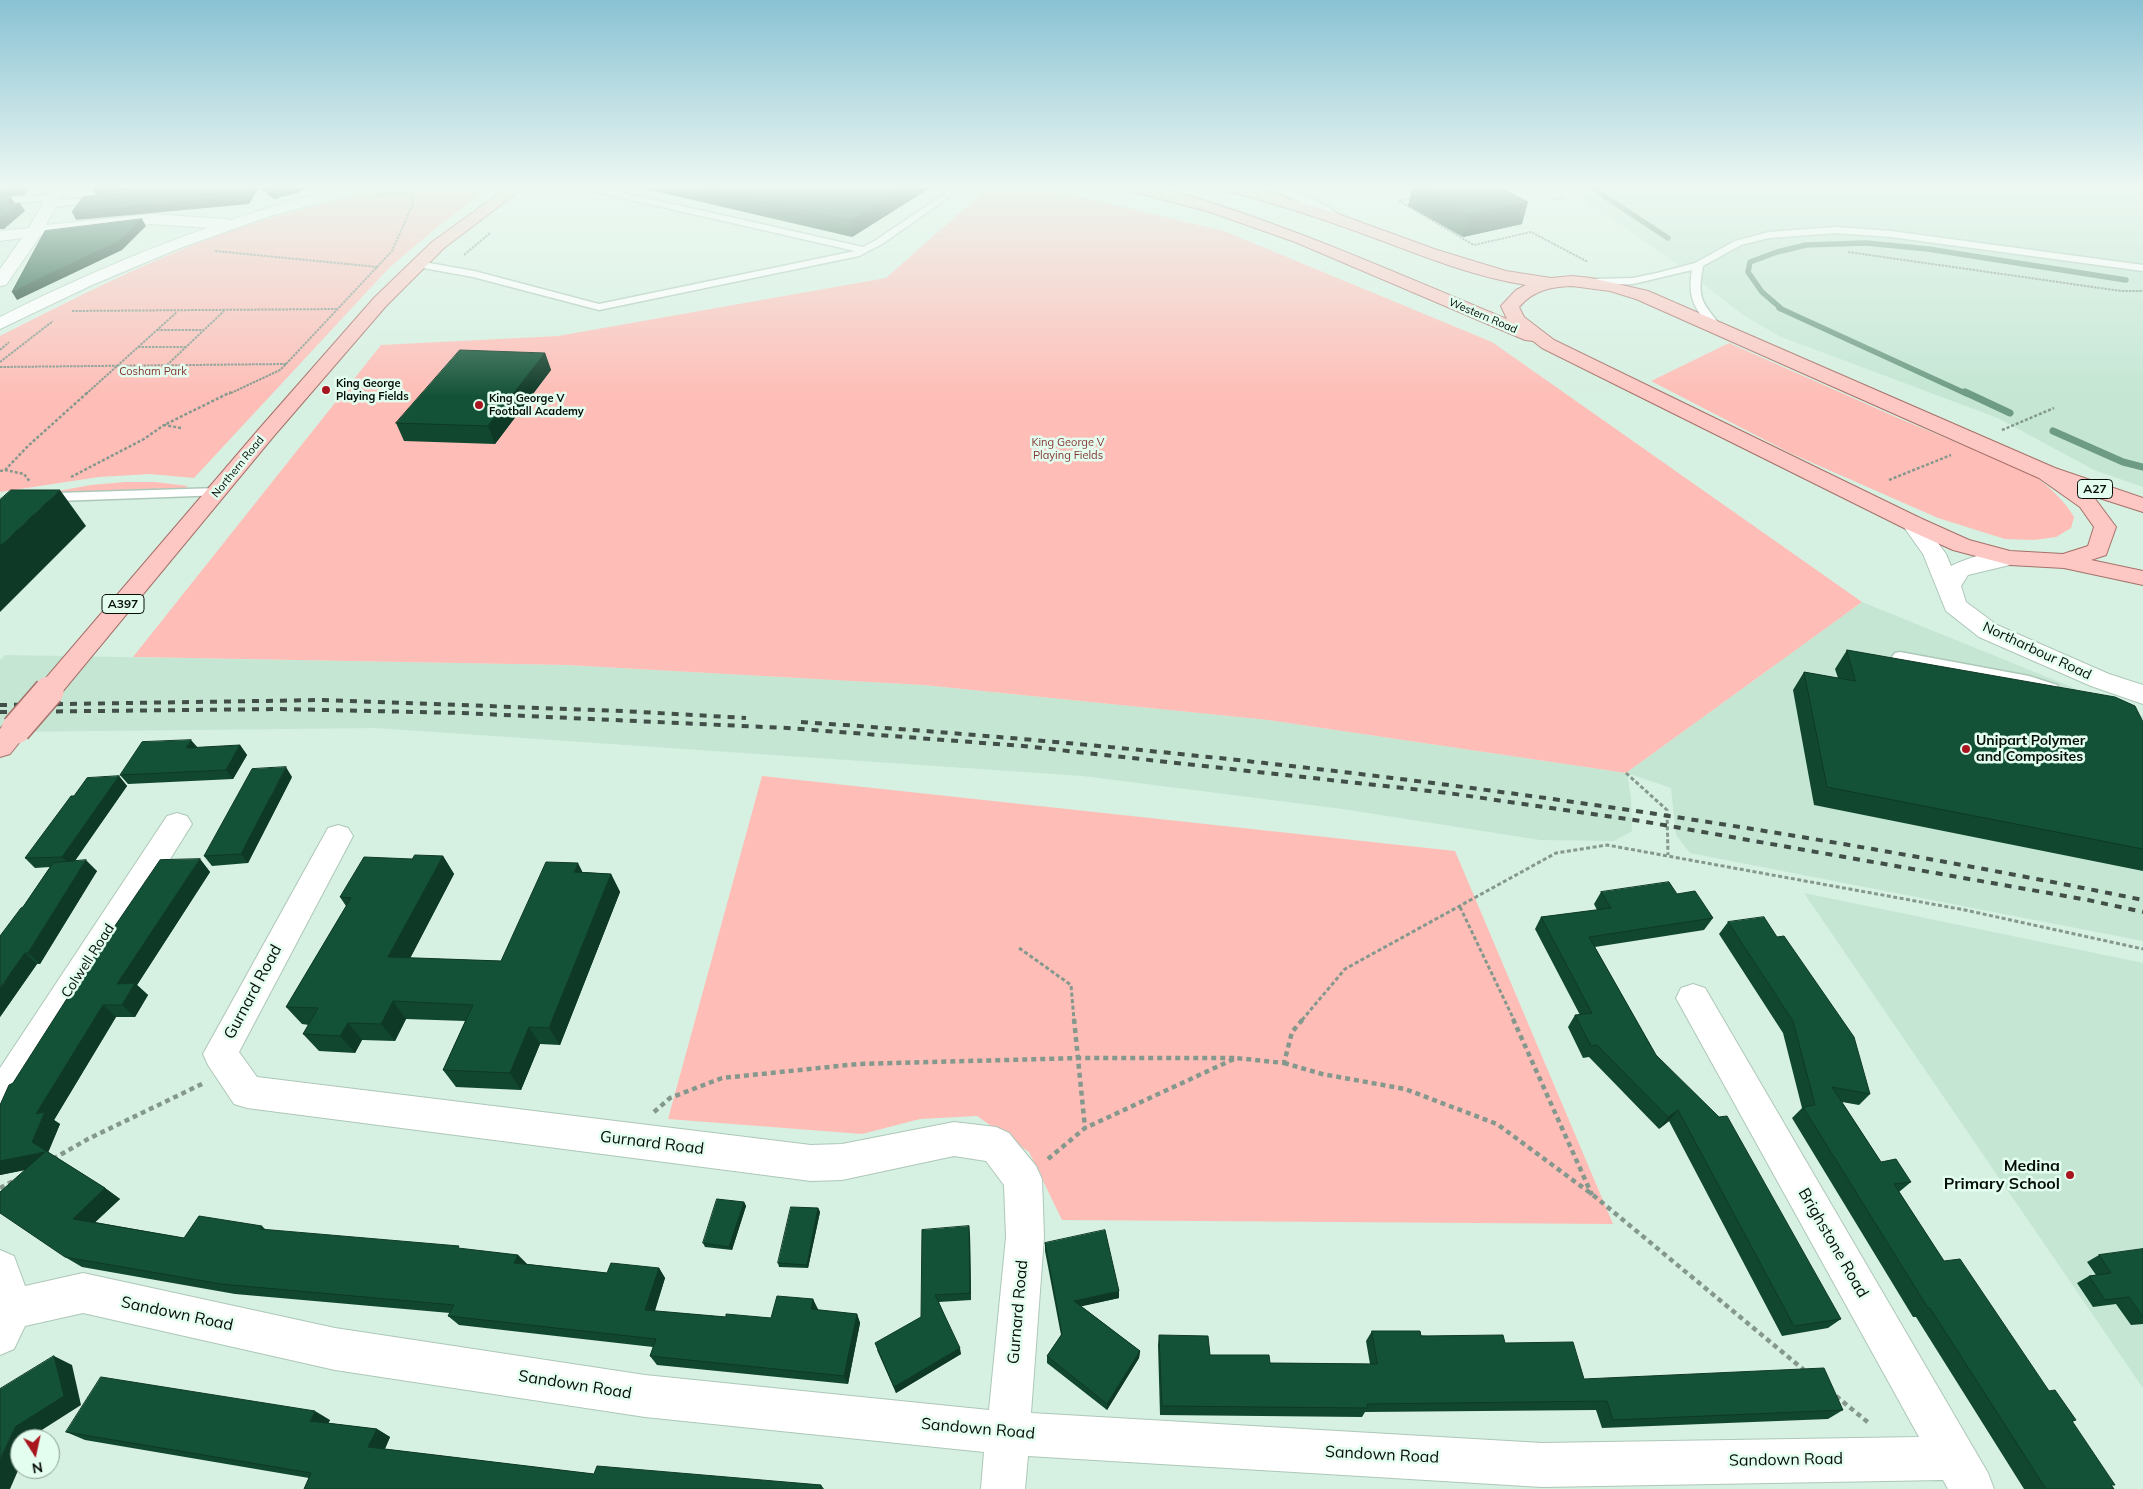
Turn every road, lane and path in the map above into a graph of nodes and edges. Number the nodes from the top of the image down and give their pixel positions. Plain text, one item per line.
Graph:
1 (17, 257) edge
2 (147, 257) edge
3 (282, 257) edge
4 (387, 257) edge
5 (426, 257) edge
6 (460, 257) edge
7 (840, 257) edge
8 (1344, 257) edge
9 (1444, 257) edge
10 (1568, 257) edge
11 (1713, 257) edge
12 (1885, 257) edge
13 (2068, 257) edge
14 (2092, 261) junction
15 (418, 264) junction
16 (1698, 266) junction
17 (379, 267) junction
18 (445, 268) junction
19 (2143, 268) edge
20 (1591, 273) junction
21 (2143, 275) edge
22 (0, 281) edge
23 (1551, 283) junction
24 (2143, 291) edge
25 (339, 309) junction
26 (65, 311) dead end
27 (224, 311) junction
28 (177, 312) junction
29 (1, 324) edge
30 (1718, 329) junction
31 (156, 330) junction
32 (204, 330) junction
33 (1548, 344) junction
34 (138, 347) junction
35 (188, 347) junction
36 (286, 364) junction
37 (116, 366) junction
38 (167, 366) junction
39 (0, 367) edge
40 (2054, 408) dead end
41 (164, 425) junction
42 (181, 428) dead end
43 (2002, 430) dead end
44 (1956, 453) dead end
45 (5, 470) junction
46 (0, 471) edge
47 (2047, 473) junction
48 (66, 478) dead end
49 (1889, 480) dead end
50 (32, 486) dead end
51 (218, 492) junction
52 (0, 503) edge
53 (2143, 505) edge
54 (1912, 523) junction
55 (2010, 558) junction
56 (2064, 561) junction
57 (2143, 578) edge
58 (1949, 586) junction
59 (1900, 657) edge
60 (2062, 693) edge
61 (2143, 695) edge
62 (8, 738) edge
63 (1626, 773) dead end
64 (177, 824) dead end
65 (338, 836) dead end
66 (1668, 855) junction
67 (1460, 907) junction
68 (1019, 948) dead end
69 (2143, 949) edge
70 (1693, 998) dead end
71 (1079, 1058) junction
72 (1236, 1058) junction
73 (1284, 1063) junction
74 (231, 1070) junction
75 (0, 1099) edge
76 (1085, 1128) junction
77 (620, 1139) junction
78 (48, 1161) edge
79 (24, 1175) edge
80 (1023, 1179) junction
81 (0, 1188) edge
82 (1593, 1195) junction
83 (0, 1270) edge
84 (6, 1322) edge
85 (1806, 1371) edge
86 (1828, 1390) edge
87 (1873, 1427) dead end
88 (1007, 1432) junction
89 (1963, 1473) edge
90 (1003, 1489) edge

1 - 22 street
2 - 29 street
3 - 17 path
4 - 17 path
5 - 15 main road, Northern Road / A397
6 - 18 path
7 - 18 lane
8 - 33 main road, Western Road
9 - 23 main road
10 - 20 path
11 - 16 lane
12 - 24 path
13 - 14 lane
14 - 19 lane
14 - 21 lane
15 - 18 lane
15 - 51 main road, Northern Road / A397
16 - 20 lane
16 - 30 lane
17 - 25 path
20 - 23 main road
20 - 30 main road
23 - 33 main road
25 - 27 path
25 - 36 path
26 - 28 path
27 - 28 path
27 - 32 path
28 - 31 path
30 - 47 main road
31 - 32 path
31 - 34 path
32 - 35 path
33 - 54 main road
34 - 35 path
34 - 37 path
35 - 38 path
36 - 38 path
36 - 41 path
37 - 38 path
37 - 39 path
37 - 45 path
40 - 43 path
41 - 42 path
41 - 48 path
44 - 49 path
45 - 46 path
45 - 50 path
47 - 53 main road, A27
47 - 56 main road
51 - 52 lane
51 - 62 main road, Northern Road / A397, bridge
54 - 55 main road
54 - 58 street, Northarbour Road
55 - 56 main road
55 - 58 street
56 - 57 main road
58 - 61 street, Northarbour Road
59 - 60 lane
63 - 66 path
64 - 75 street, Colwell Road
65 - 74 street, Gurnard Road
66 - 67 path
66 - 69 path
67 - 73 path
67 - 82 path
68 - 71 path
70 - 89 street, Brighstone Road
71 - 72 path
71 - 76 path
71 - 77 path
72 - 73 path
72 - 76 path
73 - 82 path
74 - 77 street, Gurnard Road
74 - 78 path
76 - 80 path
77 - 80 street, Gurnard Road
79 - 81 path
80 - 88 street, Gurnard Road
82 - 85 path
83 - 84 street
84 - 88 street, Sandown Road
86 - 87 path
88 - 89 street, Sandown Road
88 - 90 street, Gurnard Road

